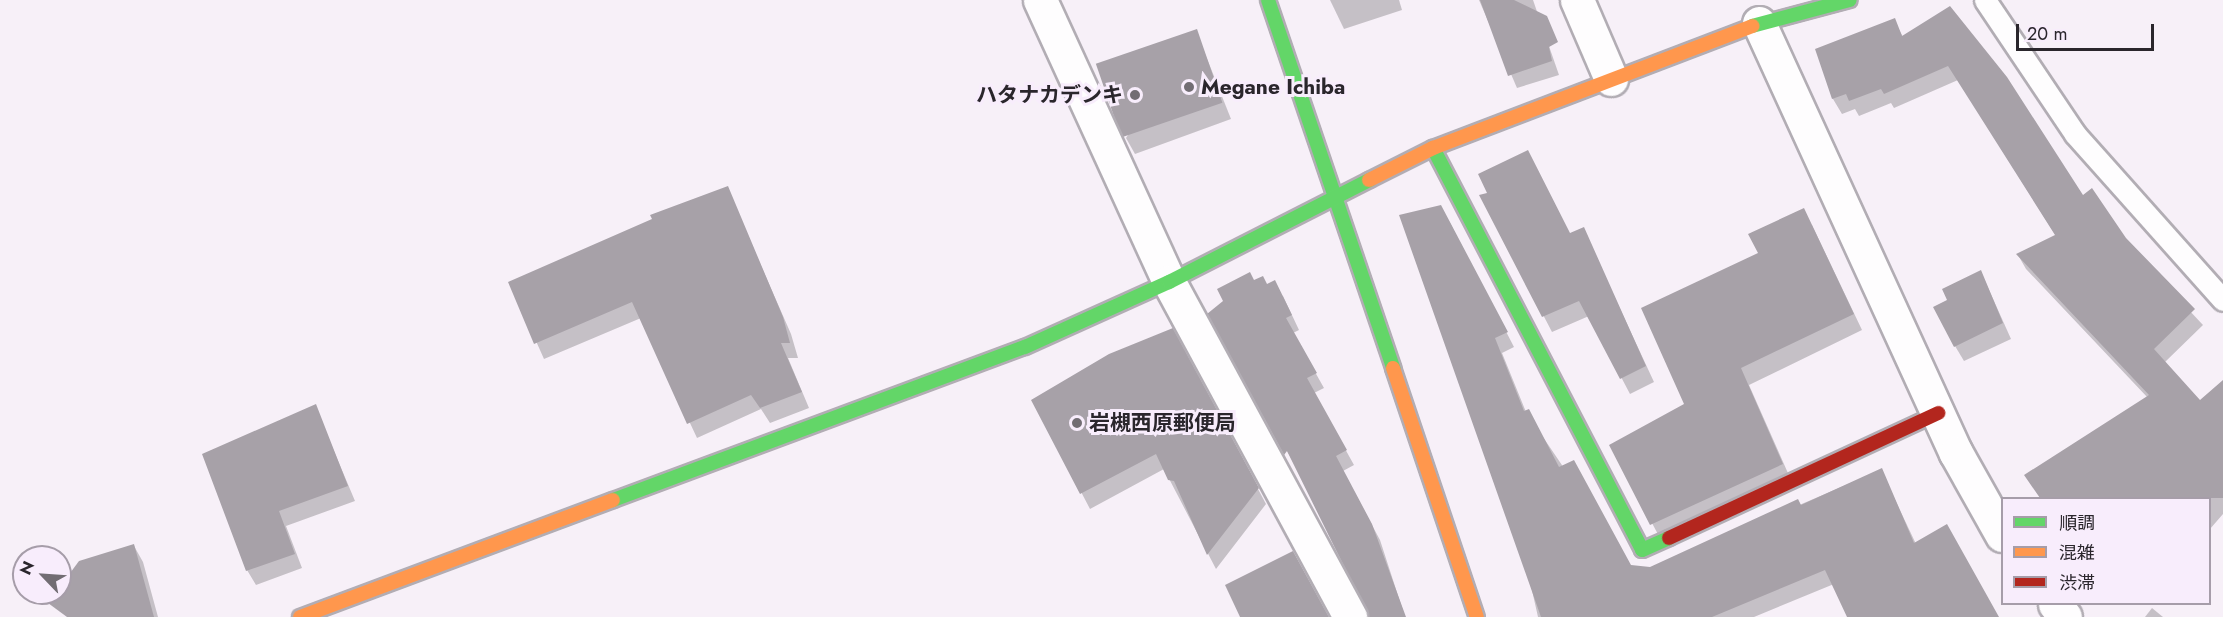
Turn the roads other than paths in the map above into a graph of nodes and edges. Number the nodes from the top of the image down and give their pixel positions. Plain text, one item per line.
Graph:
1 (1040, 0) edge
2 (1268, 0) edge
3 (1577, 0) edge
4 (1850, 0) edge
5 (1985, 0) edge
6 (1806, 6) edge
7 (1759, 24) junction
8 (1611, 79) junction
9 (1433, 148) junction
10 (1335, 195) junction
11 (1169, 282) junction
12 (2223, 300) edge
13 (1938, 413) junction
14 (2001, 533) edge
15 (300, 617) edge
16 (1350, 617) edge
17 (1477, 617) edge

1 - 11 street
2 - 10 street
3 - 8 street
4 - 6 street
5 - 12 lane
6 - 7 street
7 - 8 street
7 - 13 street
8 - 9 street
9 - 10 street
9 - 13 street
10 - 11 street
10 - 17 street
11 - 15 street
11 - 16 street
13 - 14 street

